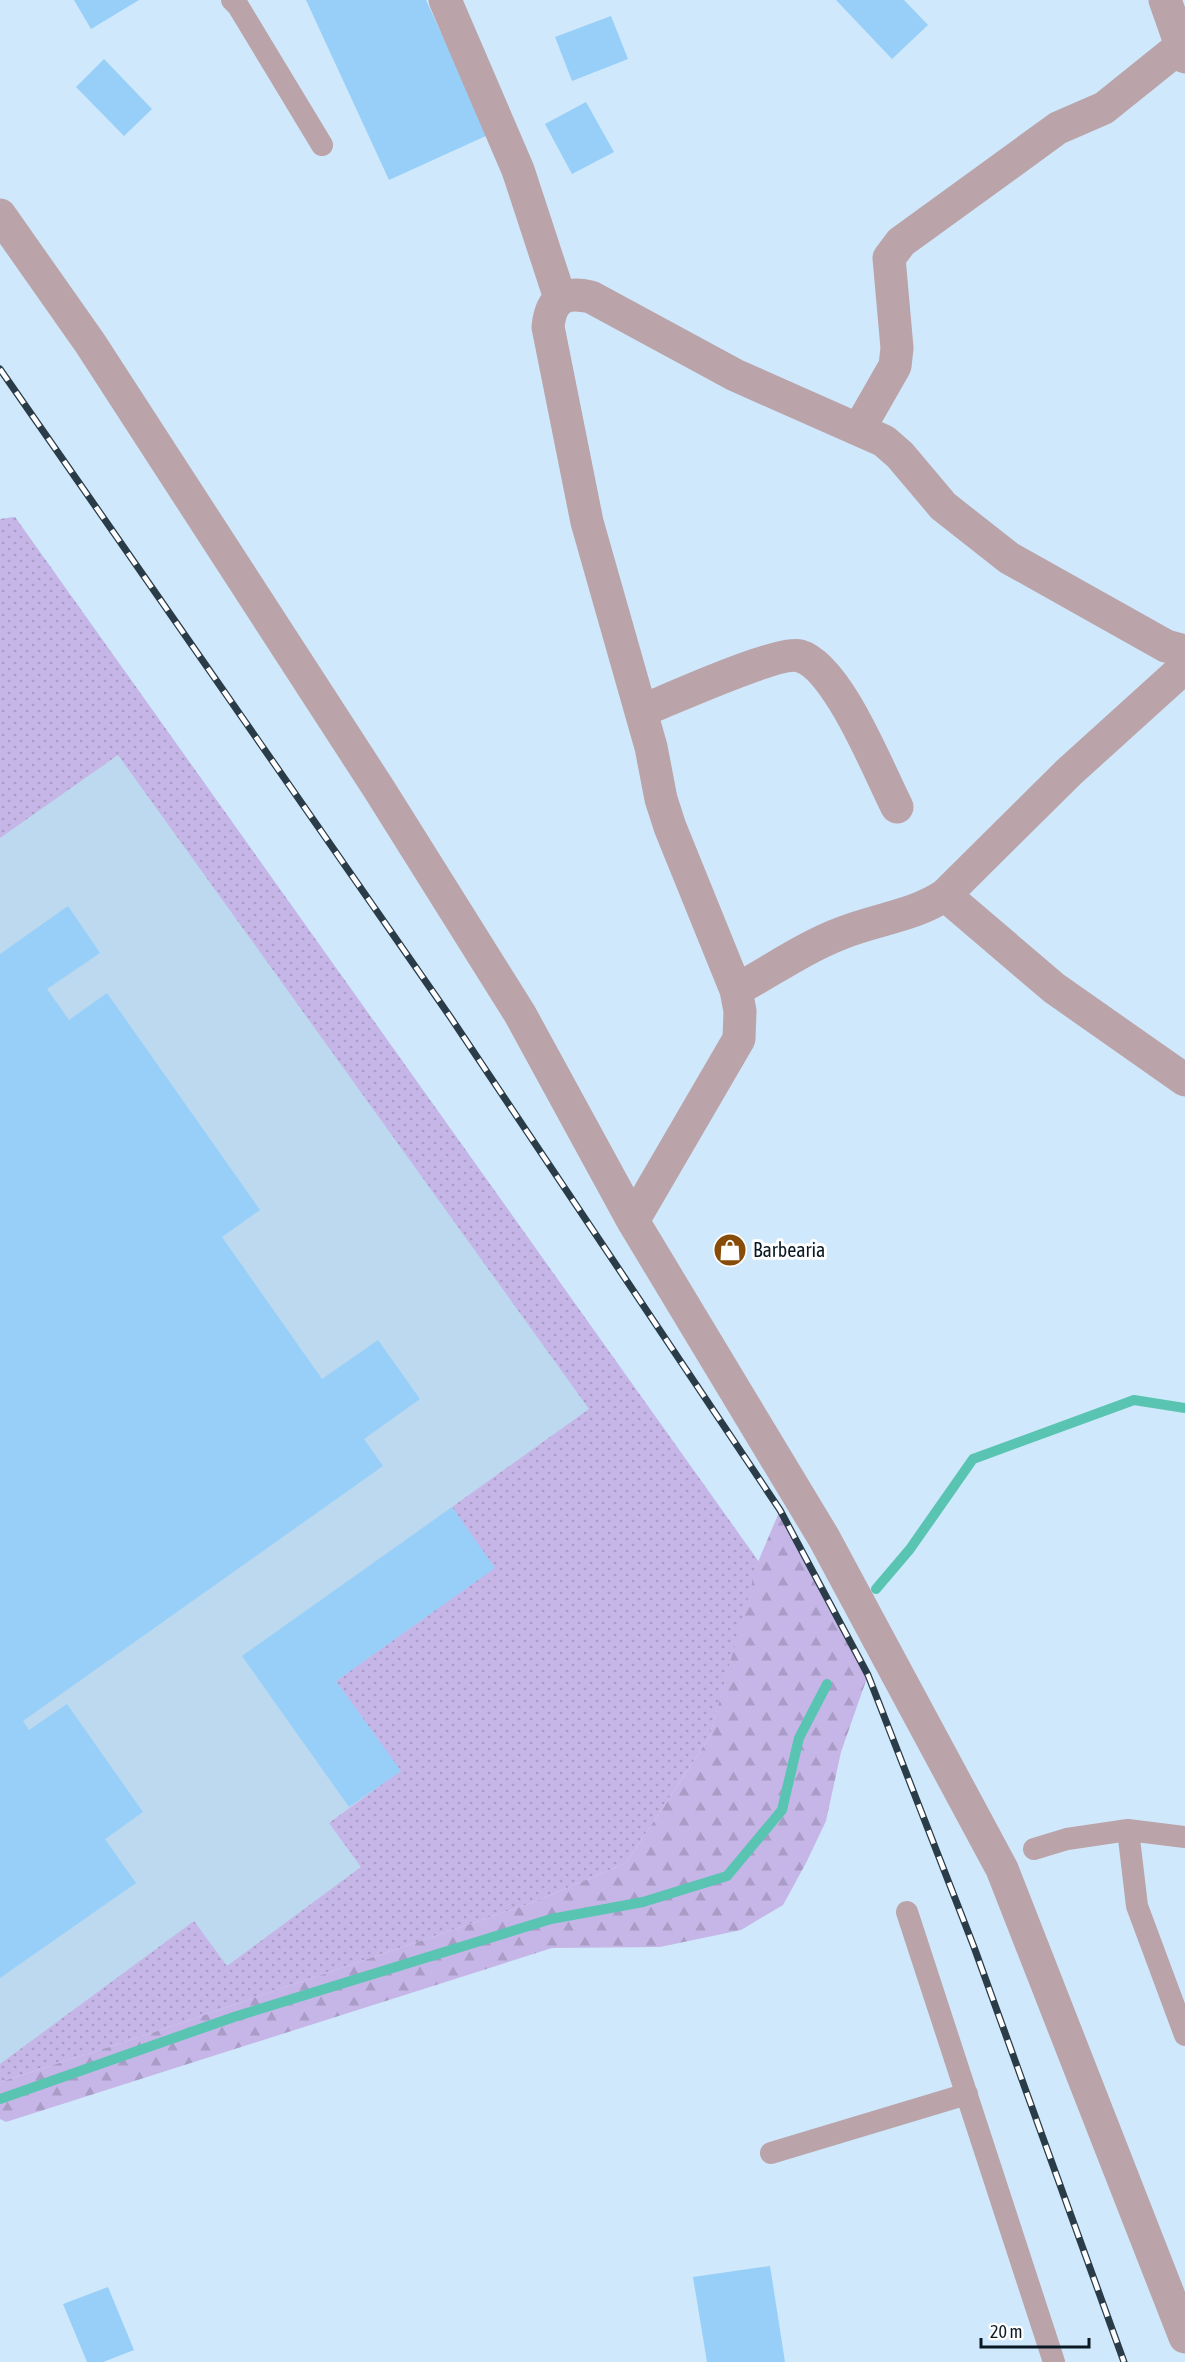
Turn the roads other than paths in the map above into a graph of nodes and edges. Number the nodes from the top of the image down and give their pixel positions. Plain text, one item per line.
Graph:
1 (232, 0) edge
2 (445, 0) edge
3 (1165, 0) edge
4 (1183, 52) edge
5 (322, 145) dead end
6 (0, 215) edge
7 (560, 298) junction
8 (859, 429) junction
9 (1185, 651) edge
10 (1185, 667) edge
11 (641, 711) junction
12 (897, 807) dead end
13 (945, 895) junction
14 (736, 990) junction
15 (1185, 1080) edge
16 (633, 1221) junction
17 (1128, 1830) junction
18 (1185, 1837) edge
19 (1035, 1849) dead end
20 (907, 1912) dead end
21 (1185, 2035) edge
22 (967, 2094) junction
23 (771, 2153) dead end
24 (1184, 2332) edge
25 (1054, 2362) edge

1 - 5 lane
2 - 7 street
3 - 4 street
4 - 8 street
6 - 16 street
7 - 8 street
7 - 11 street
8 - 9 street
10 - 13 street
11 - 12 street
11 - 14 street
13 - 14 street
13 - 15 street
14 - 16 street
16 - 24 street
17 - 18 lane
17 - 19 lane
17 - 21 lane
20 - 22 lane
22 - 23 lane
22 - 25 lane

